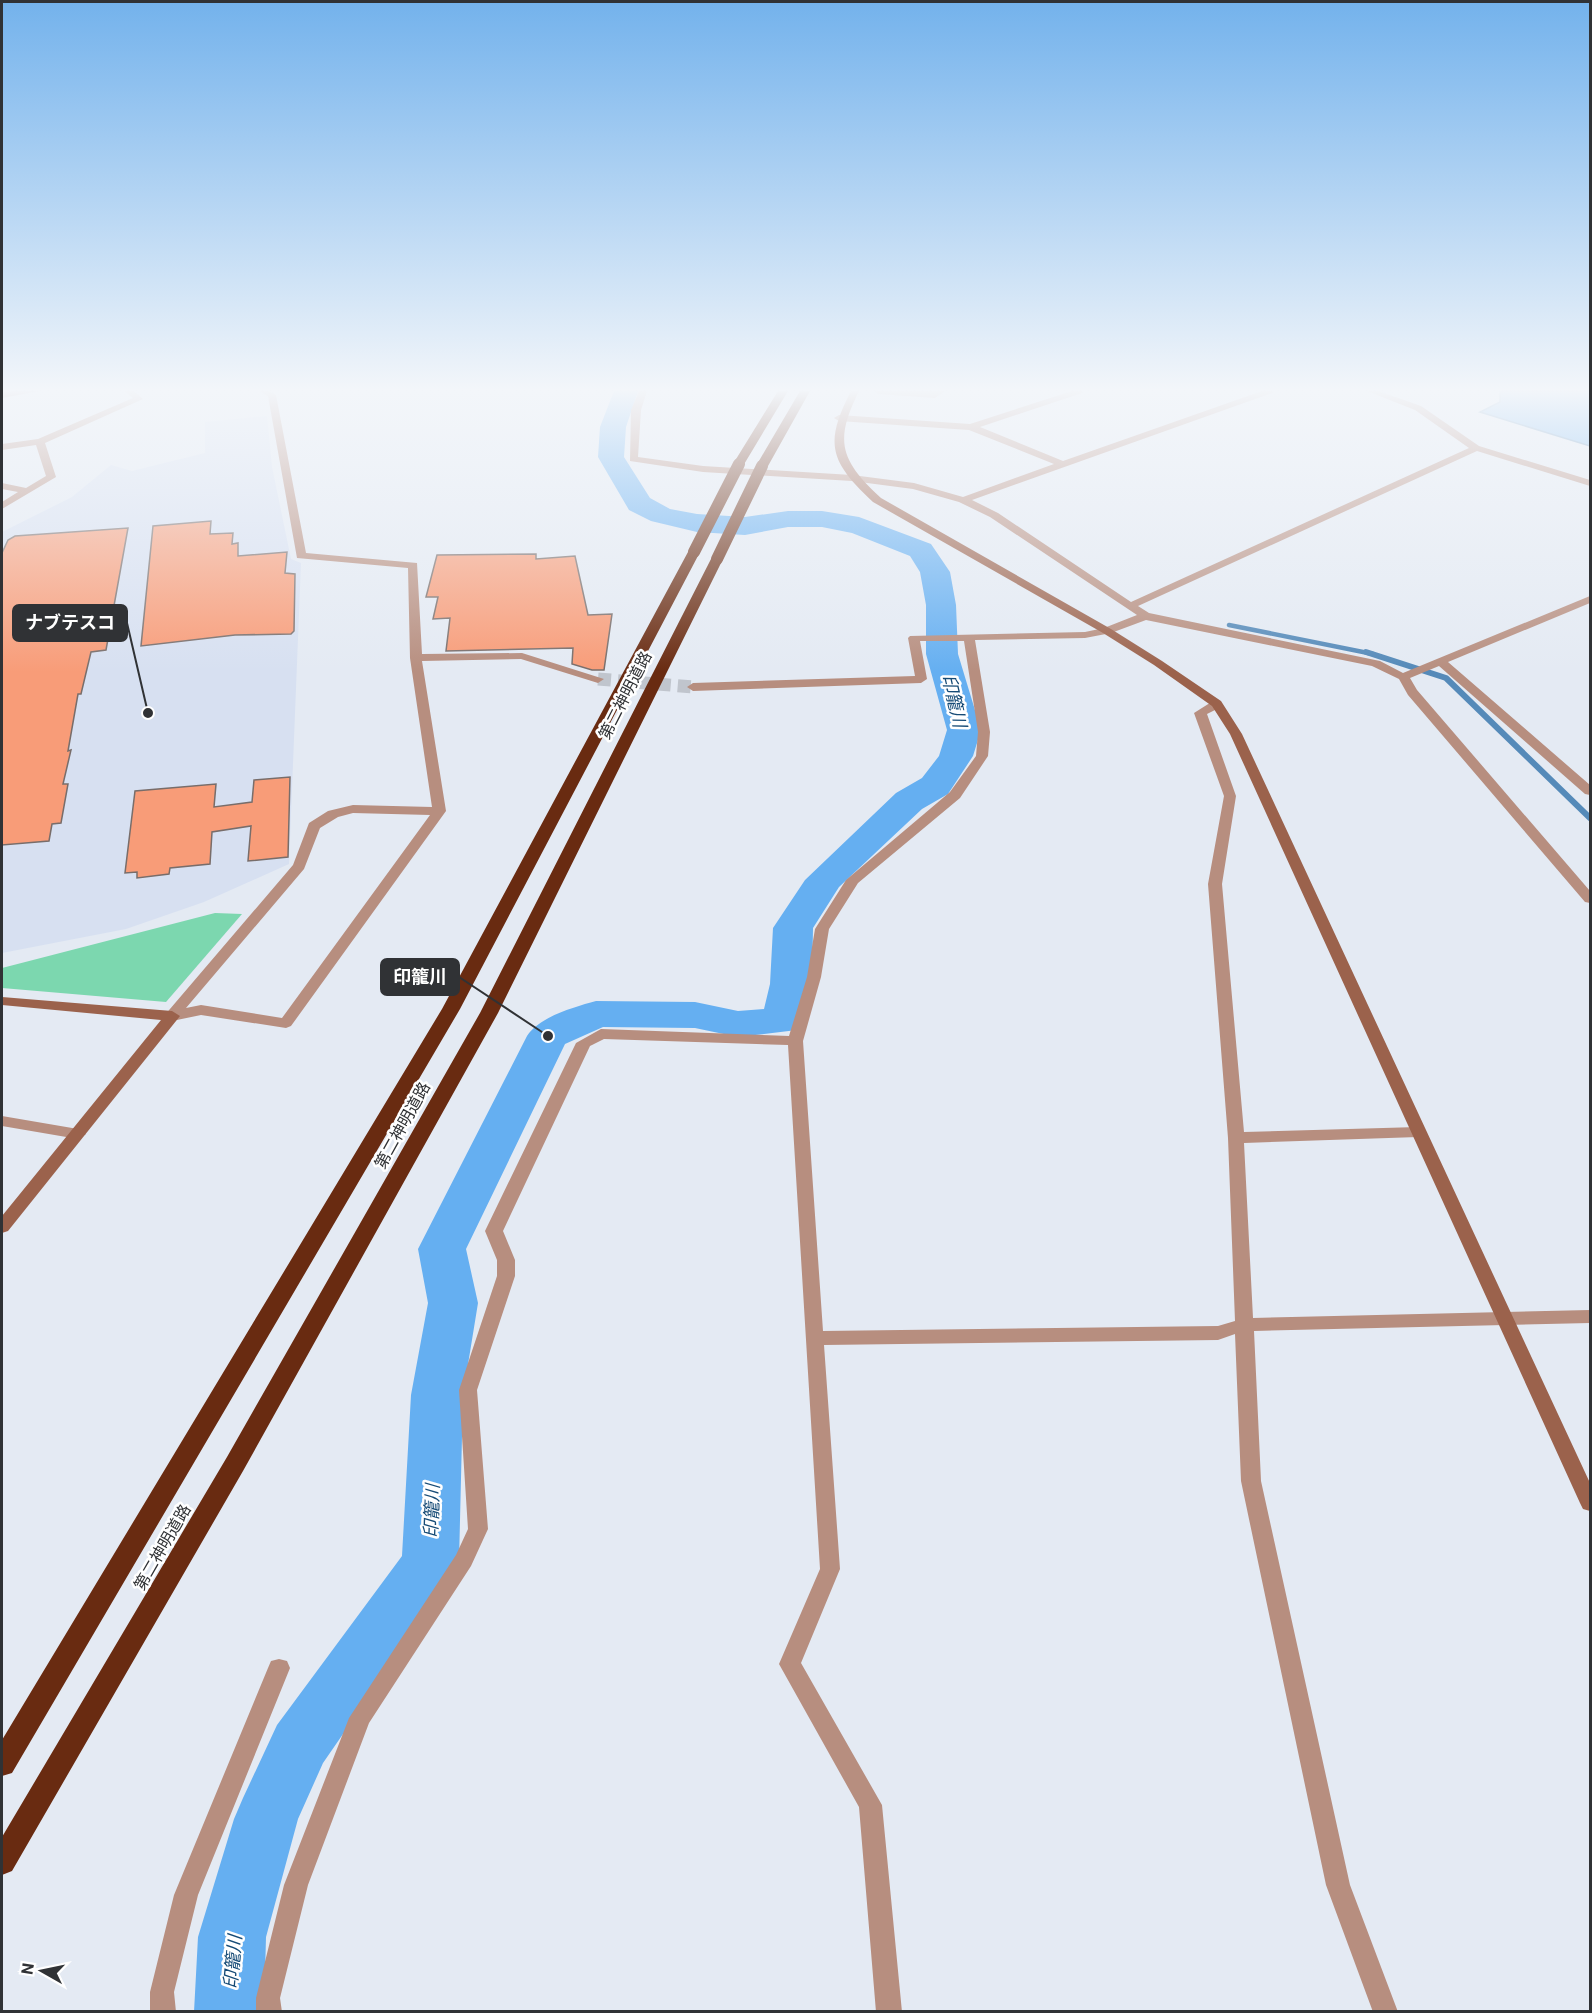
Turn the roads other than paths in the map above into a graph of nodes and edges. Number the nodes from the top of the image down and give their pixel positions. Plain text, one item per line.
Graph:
1 (37, 485) edge
2 (288, 485) edge
3 (729, 485) edge
4 (753, 485) edge
5 (860, 485) edge
6 (906, 485) edge
7 (1004, 485) edge
8 (1395, 485) edge
9 (2, 486) edge
10 (28, 490) junction
11 (963, 500) junction
12 (2, 506) edge
13 (1590, 599) edge
14 (1132, 605) junction
15 (1145, 616) junction
16 (1107, 631) junction
17 (969, 639) junction
18 (416, 658) junction
19 (1441, 662) junction
20 (1403, 677) junction
21 (598, 679) tunnel mouth
22 (693, 687) tunnel mouth
23 (1217, 704) junction
24 (1590, 791) edge
25 (439, 811) junction
26 (1590, 899) edge
27 (2, 1001) edge
28 (172, 1016) junction
29 (795, 1041) junction
30 (2, 1121) edge
31 (1418, 1132) junction
32 (78, 1134) junction
33 (1236, 1138) junction
34 (2, 1227) edge
35 (1590, 1316) edge
36 (1506, 1319) junction
37 (1244, 1324) junction
38 (816, 1338) junction
39 (1590, 1503) edge
40 (279, 1668) dead end
41 (2, 1764) edge
42 (2, 1862) edge
43 (163, 2012) edge
44 (269, 2012) edge
45 (889, 2012) edge
46 (1386, 2012) edge

1 - 10 street
2 - 18 street
3 - 41 highway, 第二神明道路, bridge
4 - 42 highway, 第二神明道路, bridge
5 - 16 street
6 - 11 street
7 - 11 street
8 - 14 street
9 - 10 street
10 - 12 street
11 - 14 street
13 - 19 street
14 - 15 street
15 - 16 street
15 - 20 street
16 - 17 street
16 - 23 street
17 - 22 street
17 - 29 street
18 - 21 street
18 - 25 street
19 - 20 street
19 - 24 street
20 - 26 street
23 - 31 street
23 - 33 street
25 - 28 street
25 - 28 street
27 - 28 street
28 - 32 street
29 - 38 street
29 - 44 street
30 - 32 street
31 - 33 street
31 - 36 street
32 - 34 street
33 - 37 street
35 - 36 street
36 - 37 street
36 - 39 street
37 - 38 street
37 - 46 street
38 - 45 street
40 - 43 street

